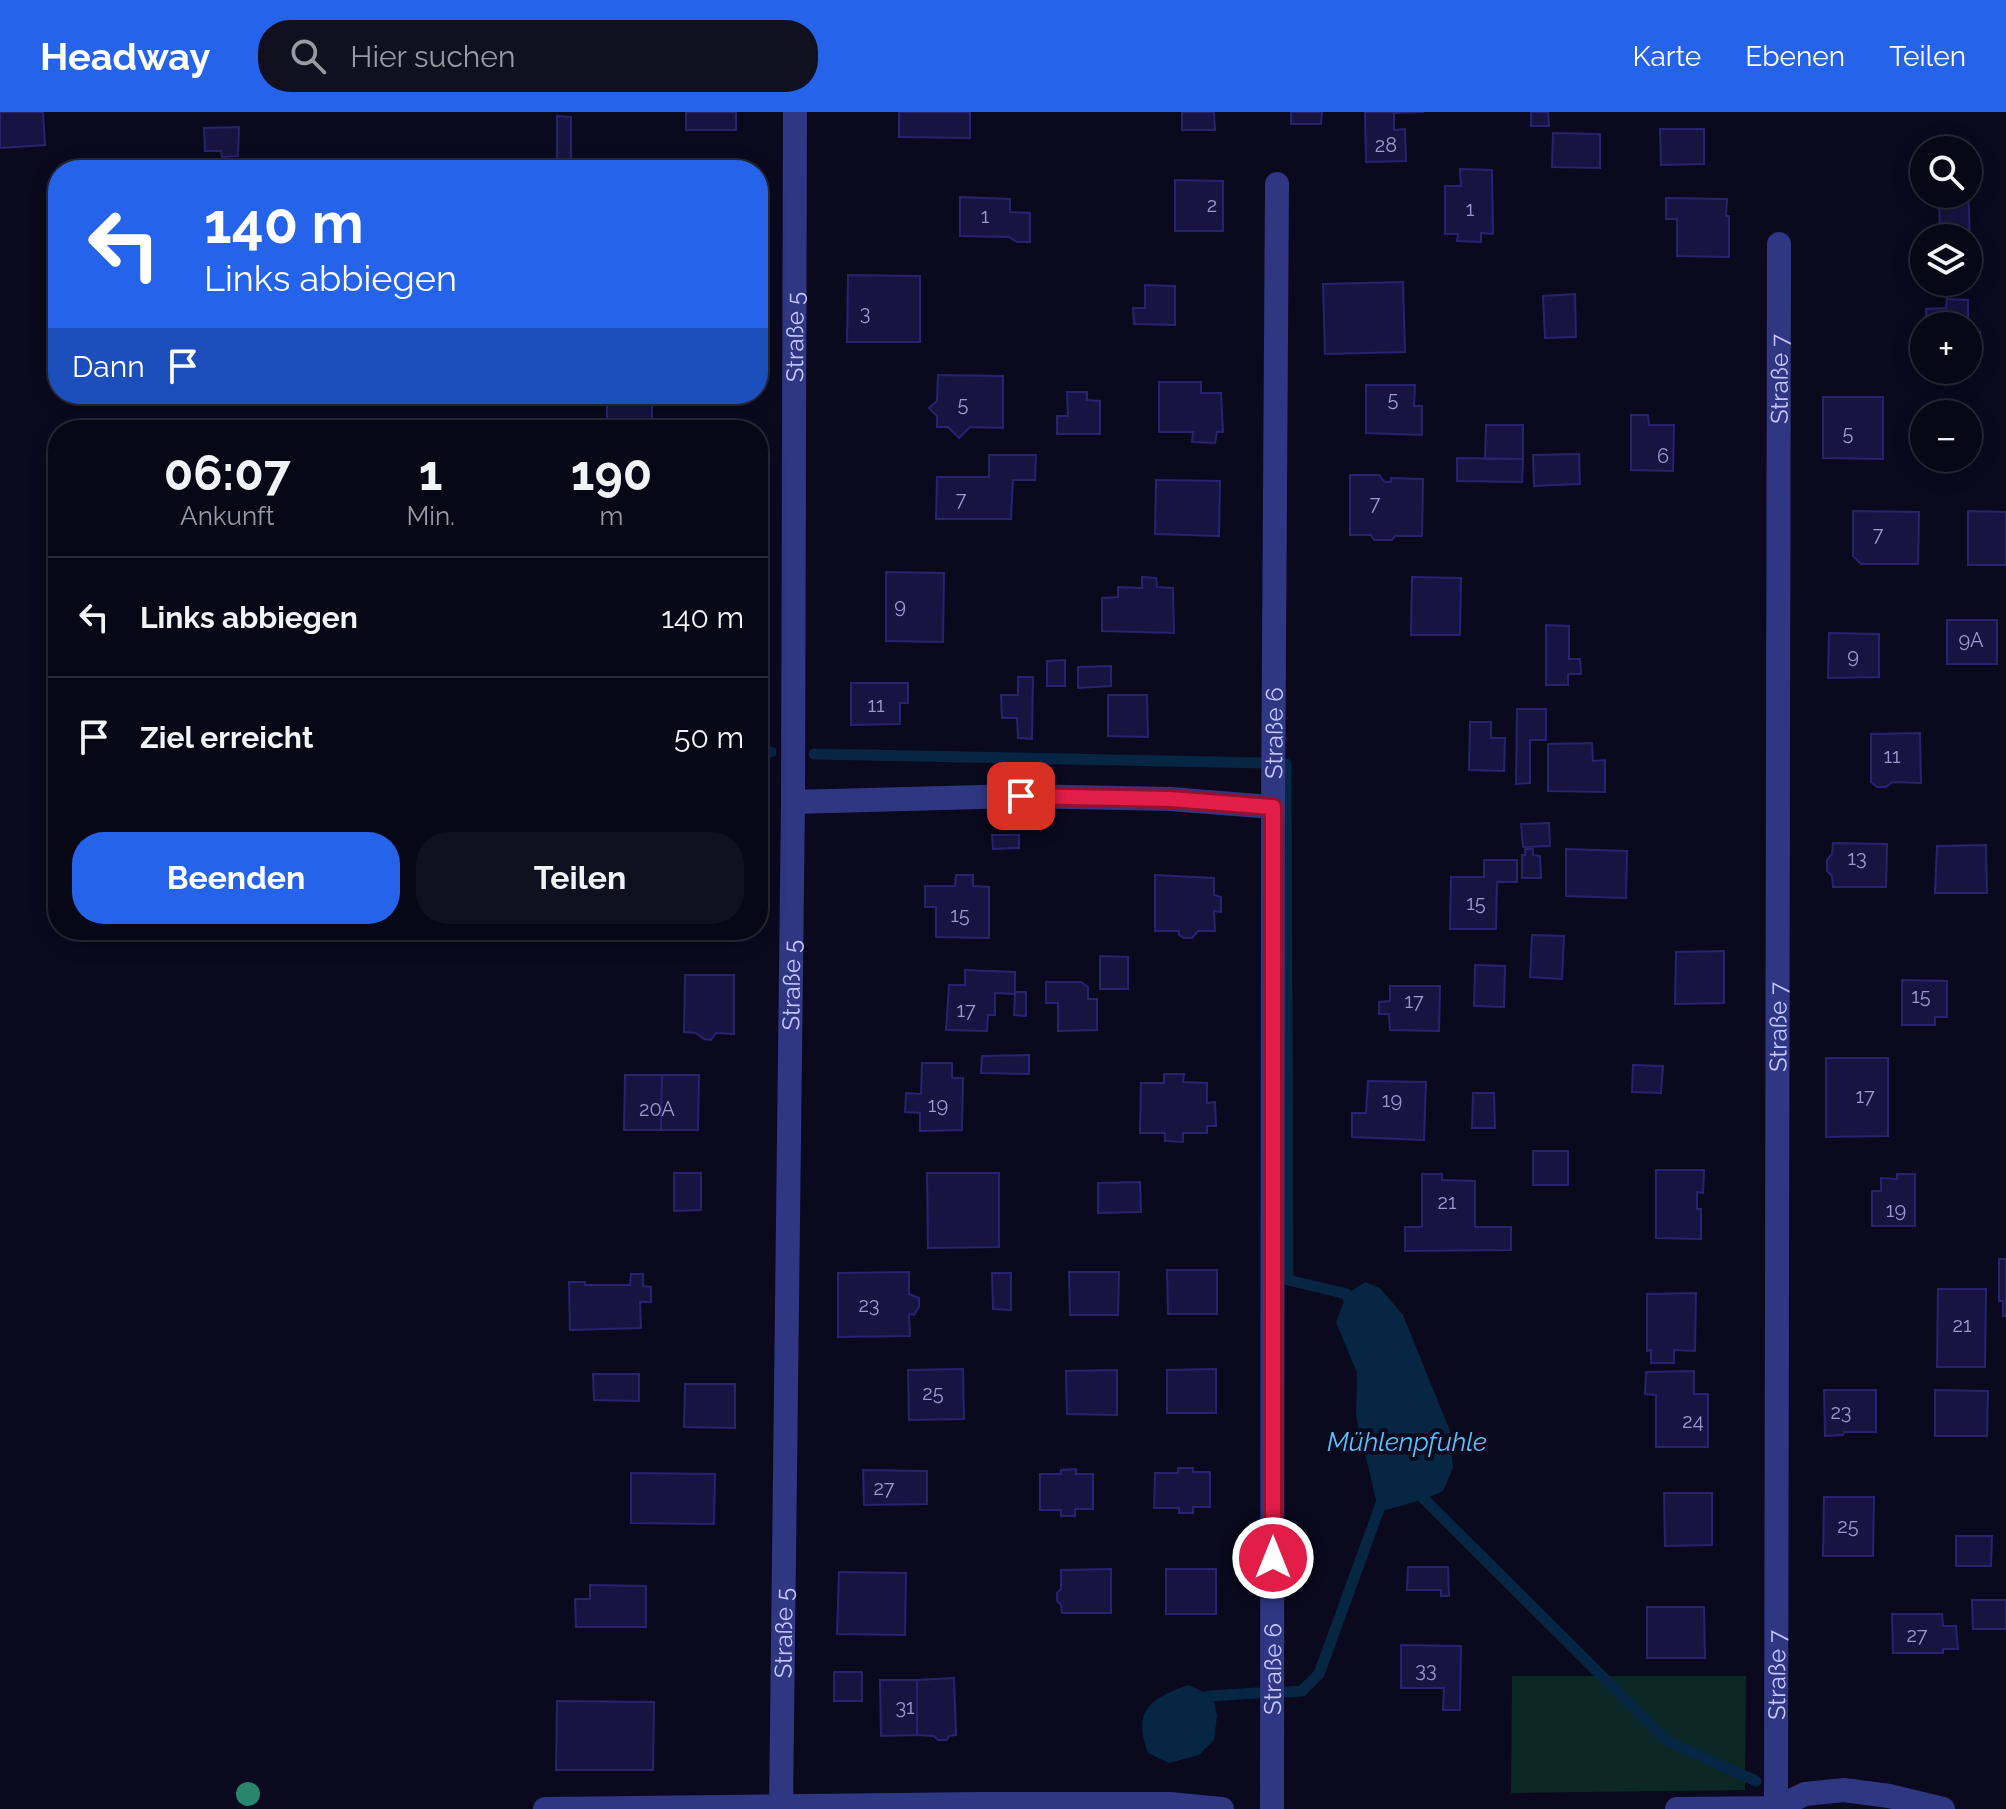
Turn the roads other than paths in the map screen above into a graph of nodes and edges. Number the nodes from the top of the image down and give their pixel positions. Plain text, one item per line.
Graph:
1 (795, 112) edge
2 (1277, 184) dead end
3 (1779, 244) dead end
4 (793, 802) junction
5 (1273, 807) junction
6 (781, 1807) edge
7 (1776, 1808) edge
8 (545, 1809) edge
9 (1222, 1809) edge
10 (1272, 1809) edge
11 (1677, 1809) edge
12 (1943, 1809) edge

1 - 4 street, Straße 5
2 - 5 street, Straße 6
3 - 7 street, Straße 7
4 - 5 street
4 - 6 street, Straße 5
5 - 10 street, Straße 6
6 - 8 street
6 - 9 street
7 - 11 street
7 - 12 street

